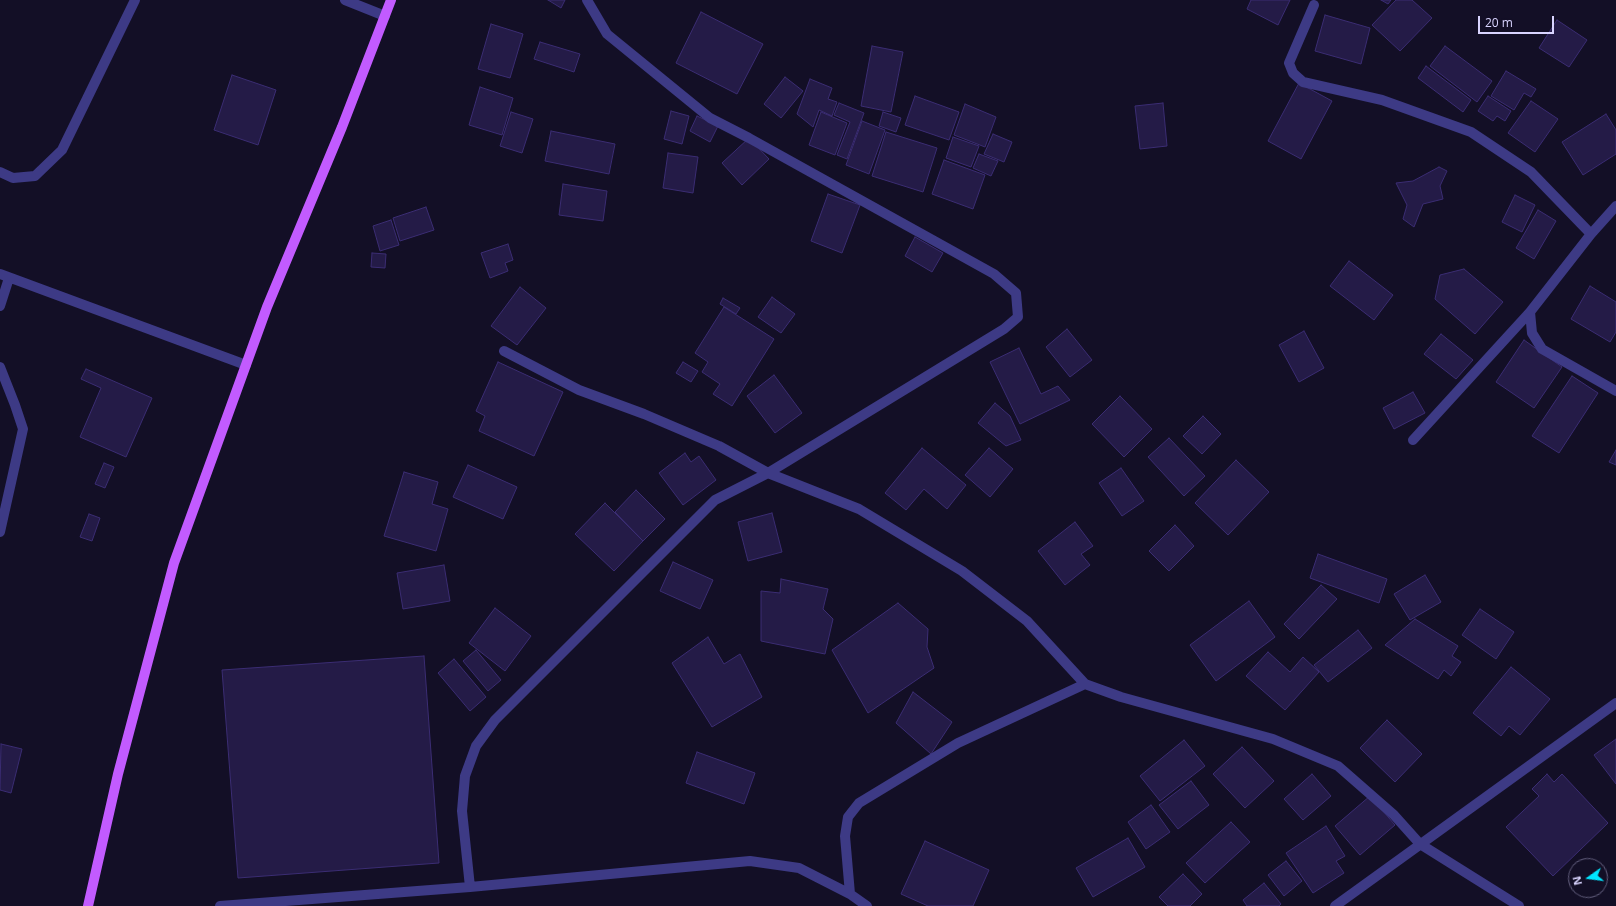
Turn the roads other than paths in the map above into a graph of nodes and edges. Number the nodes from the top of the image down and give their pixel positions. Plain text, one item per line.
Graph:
1 (135, 0) edge
2 (345, 0) edge
3 (391, 0) edge
4 (587, 0) edge
5 (1314, 5) dead end
6 (385, 16) junction
7 (0, 172) edge
8 (1616, 206) edge
9 (1592, 234) junction
10 (5, 276) edge
11 (0, 306) edge
12 (1530, 312) junction
13 (504, 351) dead end
14 (246, 365) junction
15 (0, 367) edge
16 (1616, 391) edge
17 (1413, 440) dead end
18 (768, 473) junction
19 (0, 532) edge
20 (1085, 684) junction
21 (1616, 702) edge
22 (1420, 844) junction
23 (470, 887) junction
24 (850, 894) junction
25 (337, 902) edge
26 (88, 906) edge
27 (220, 906) edge
28 (867, 906) edge
29 (1335, 906) edge
30 (1519, 906) edge

1 - 7 street
2 - 6 street
3 - 6 main road
4 - 18 street
5 - 9 street
6 - 14 main road
8 - 9 street
9 - 12 street
10 - 11 street
10 - 14 street
12 - 16 street
12 - 17 street
13 - 18 street
14 - 26 main road
15 - 19 street
18 - 20 street
18 - 23 street
20 - 22 street
20 - 24 street
21 - 22 street
22 - 29 street
22 - 30 street
23 - 24 street
23 - 25 street
24 - 28 street
25 - 27 street

